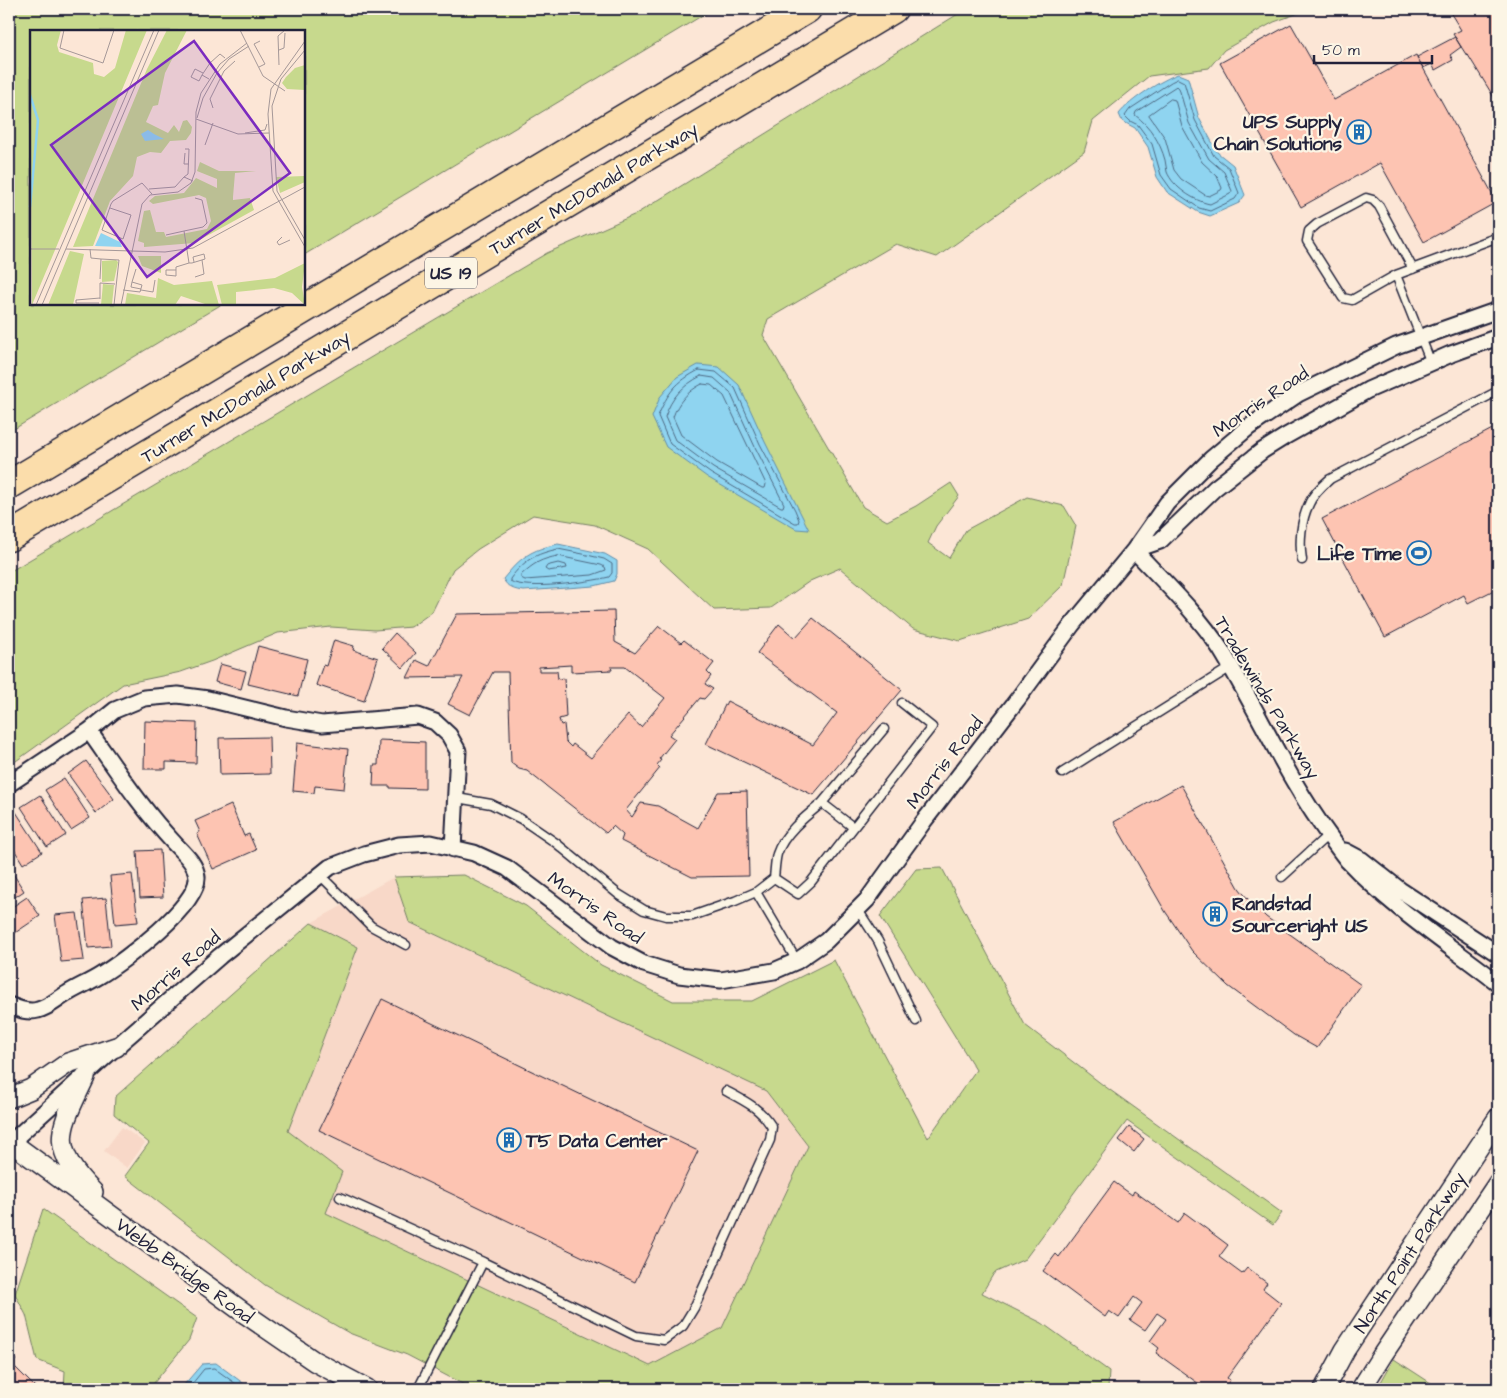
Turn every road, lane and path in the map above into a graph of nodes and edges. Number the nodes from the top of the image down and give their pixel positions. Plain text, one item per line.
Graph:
1 (807, 9) edge
2 (893, 9) edge
3 (1498, 237) edge
4 (1413, 269) junction
5 (1396, 275) junction
6 (1498, 310) edge
7 (1498, 337) edge
8 (1420, 338) junction
9 (1431, 363) junction
10 (1498, 391) edge
11 (9, 485) edge
12 (9, 537) edge
13 (1134, 550) junction
14 (1302, 560) dead end
15 (1231, 667) junction
16 (902, 703) dead end
17 (884, 729) dead end
18 (89, 731) junction
19 (1062, 773) dead end
20 (9, 784) edge
21 (457, 798) junction
22 (822, 804) junction
23 (853, 827) junction
24 (1329, 834) junction
25 (1339, 848) junction
26 (452, 849) junction
27 (320, 875) junction
28 (1282, 877) dead end
29 (774, 878) junction
30 (1400, 890) junction
31 (756, 892) junction
32 (858, 910) junction
33 (1498, 944) edge
34 (406, 945) dead end
35 (1498, 954) edge
36 (797, 961) junction
37 (1498, 983) edge
38 (9, 1006) edge
39 (916, 1021) dead end
40 (116, 1047) junction
41 (85, 1077) junction
42 (726, 1091) dead end
43 (9, 1098) edge
44 (1498, 1118) edge
45 (9, 1142) edge
46 (1498, 1183) edge
47 (340, 1197) dead end
48 (129, 1228) junction
49 (482, 1262) junction
50 (367, 1389) edge
51 (418, 1389) edge
52 (1324, 1389) edge
53 (1361, 1389) edge

1 - 11 highway, US 19
2 - 12 highway, Turner McDonald Parkway / US 19
3 - 4 lane
4 - 5 lane
4 - 5 lane
5 - 8 lane
6 - 8 street, Morris Road
7 - 9 street
8 - 9 lane
8 - 13 street, Morris Road
9 - 13 street
10 - 14 lane
13 - 15 street, Tradewinds Parkway
13 - 32 street, Morris Road
15 - 19 lane
15 - 24 street, Tradewinds Parkway
16 - 23 lane
17 - 22 lane
18 - 20 street
18 - 21 street
18 - 38 street
21 - 26 street
21 - 31 lane
22 - 23 lane
22 - 29 lane
23 - 29 lane
24 - 25 street, Tradewinds Parkway
24 - 28 lane
25 - 30 street, Tradewinds Parkway
25 - 37 street, Tradewinds Parkway
26 - 27 street, Morris Road
26 - 36 street, Morris Road
27 - 34 lane
27 - 40 street, Morris Road
29 - 31 lane
30 - 33 street, Tradewinds Parkway
30 - 35 street, Tradewinds Parkway
31 - 36 lane
32 - 36 street, Morris Road
32 - 39 lane
40 - 41 street, Morris Road
40 - 43 street
41 - 45 street, Morris Road
41 - 48 street
42 - 49 lane
44 - 52 street, North Point Parkway
45 - 48 street, Webb Bridge Road
46 - 53 street, North Point Parkway
47 - 49 lane
48 - 50 street, Webb Bridge Road
49 - 51 lane

